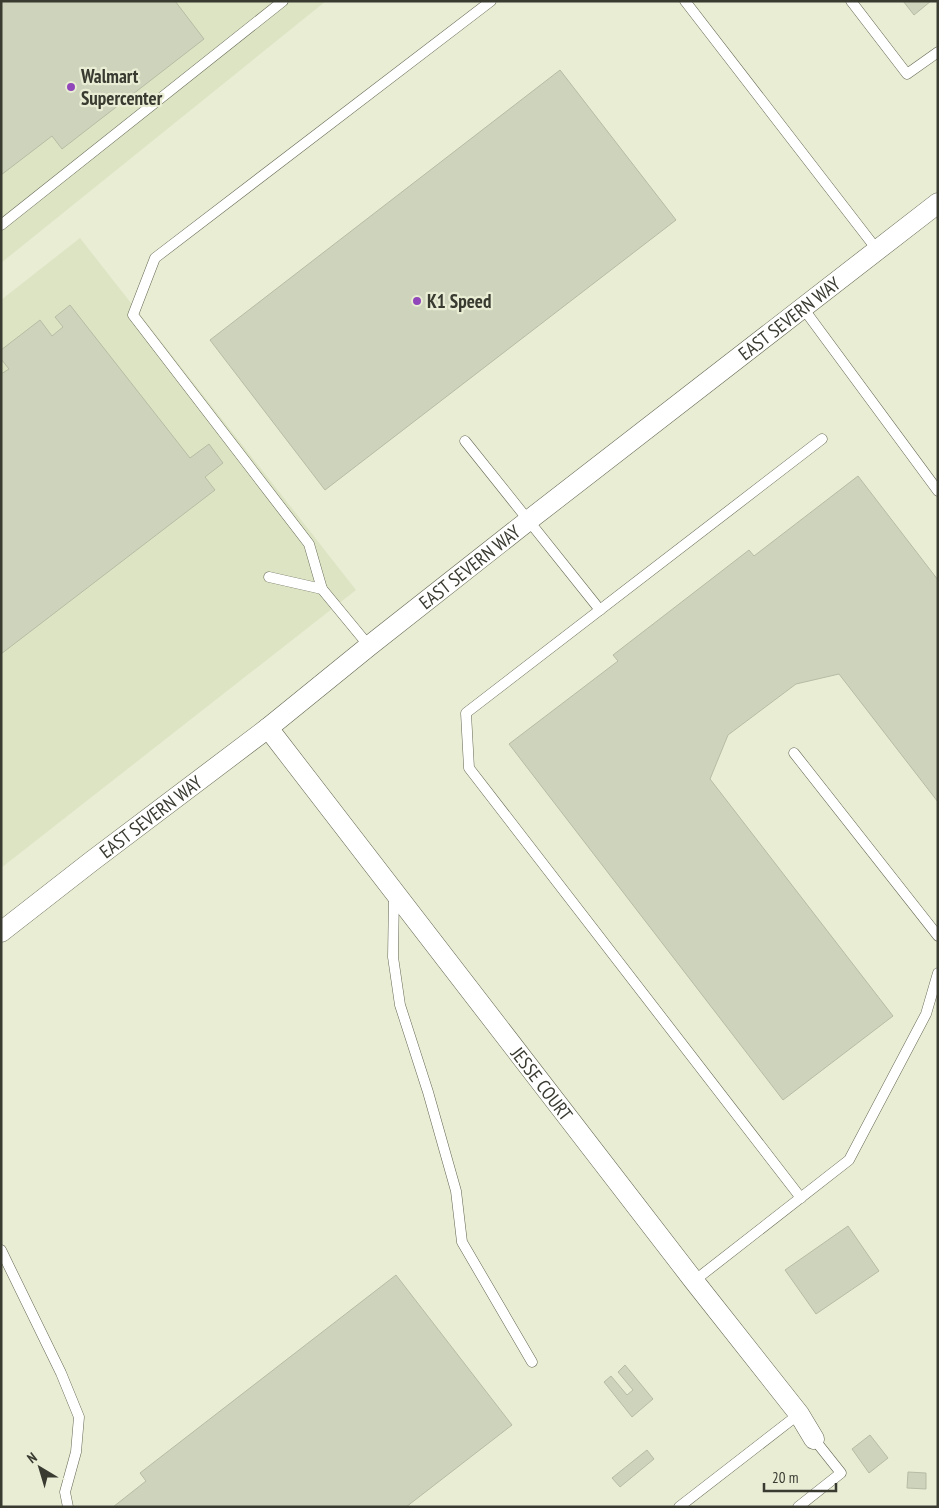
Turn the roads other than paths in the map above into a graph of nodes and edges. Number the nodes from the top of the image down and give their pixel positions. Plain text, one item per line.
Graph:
1 (283, 1) edge
2 (491, 1) edge
3 (685, 1) edge
4 (851, 1) edge
5 (938, 52) edge
6 (938, 204) edge
7 (1, 226) edge
8 (878, 251) junction
9 (803, 308) junction
10 (822, 439) dead end
11 (465, 441) dead end
12 (938, 491) edge
13 (529, 520) junction
14 (269, 577) dead end
15 (322, 589) junction
16 (600, 610) junction
17 (370, 646) junction
18 (268, 728) junction
19 (794, 753) dead end
20 (394, 891) junction
21 (1, 932) edge
22 (938, 936) edge
23 (938, 973) edge
24 (801, 1198) junction
25 (1, 1250) edge
26 (694, 1281) junction
27 (532, 1362) dead end
28 (799, 1414) junction
29 (814, 1439) joint
30 (68, 1507) edge
31 (679, 1507) edge
32 (798, 1507) edge

1 - 7 lane
2 - 15 lane
3 - 8 lane
4 - 5 lane
6 - 8 street, EAST SEVERN WAY
8 - 9 street, EAST SEVERN WAY
9 - 12 lane
9 - 13 street, EAST SEVERN WAY
10 - 16 lane
11 - 13 lane
13 - 16 lane
13 - 17 street, EAST SEVERN WAY
14 - 15 lane
15 - 17 lane
16 - 24 lane
17 - 18 street, EAST SEVERN WAY
18 - 20 street, JESSE COURT
18 - 21 street, EAST SEVERN WAY
19 - 22 lane
20 - 26 street, JESSE COURT
20 - 27 lane
23 - 24 lane
24 - 26 lane
25 - 30 lane
26 - 28 street, JESSE COURT
28 - 29 street, JESSE COURT
28 - 31 lane
29 - 32 lane

